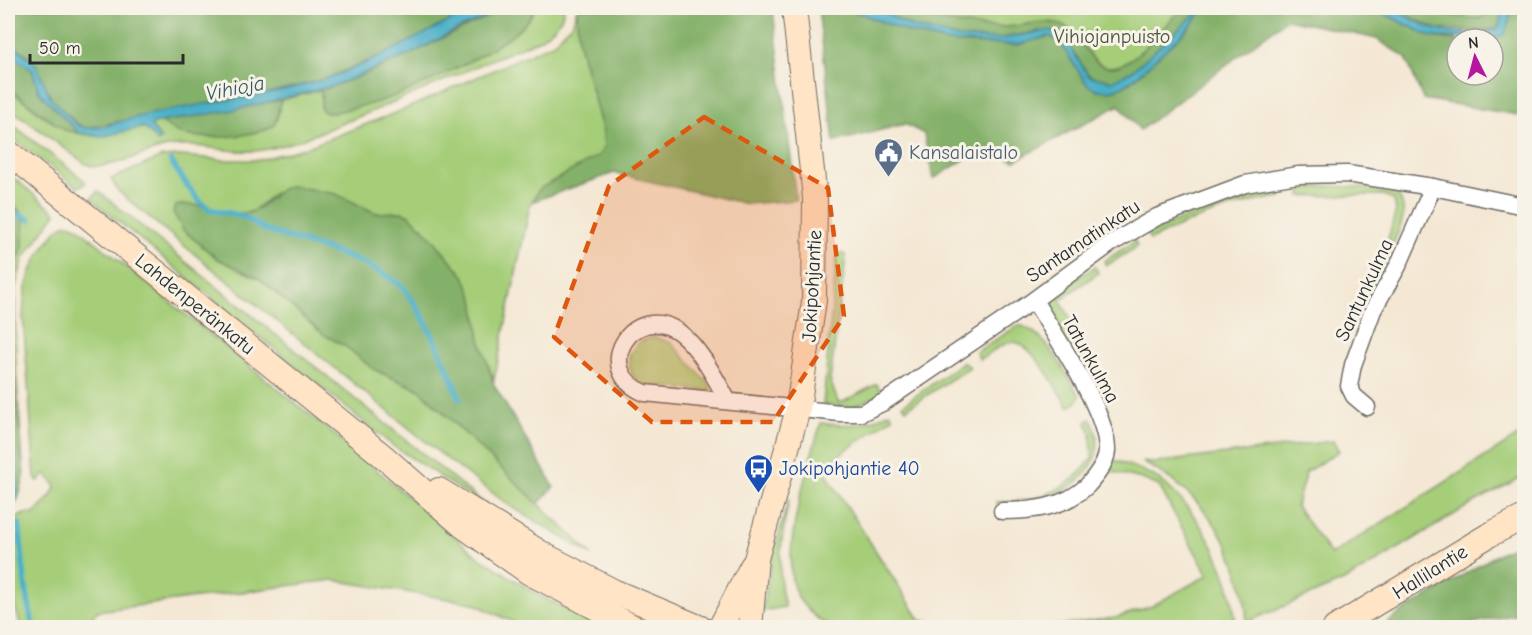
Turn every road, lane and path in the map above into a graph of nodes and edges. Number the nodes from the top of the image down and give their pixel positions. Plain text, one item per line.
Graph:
1 (794, 8) edge
2 (8, 152) edge
3 (1433, 187) junction
4 (1524, 206) edge
5 (1034, 300) junction
6 (728, 401) junction
7 (1367, 407) dead end
8 (798, 409) junction
9 (383, 456) junction
10 (1002, 511) dead end
11 (1524, 516) edge
12 (756, 559) junction
13 (635, 627) edge
14 (701, 627) edge
15 (720, 627) edge
16 (750, 627) edge
17 (1335, 627) edge

1 - 8 main road, Jokipohjantie
2 - 9 main road, Lahdenperänkatu
3 - 4 street, Santamatinkatu
3 - 5 street, Santamatinkatu
3 - 7 street, Santunkulma
5 - 8 street, Santamatinkatu
5 - 10 street, Tatunkulma
6 - 6 street, Santamatinkatu
6 - 8 street, Santamatinkatu
8 - 12 main road, Jokipohjantie
9 - 13 main road, Lahdenperänkatu
9 - 14 main road, Lahdenperänkatu
11 - 17 main road, Hallilantie
12 - 15 main road, Jokipohjantie
12 - 16 main road, Jokipohjantie

